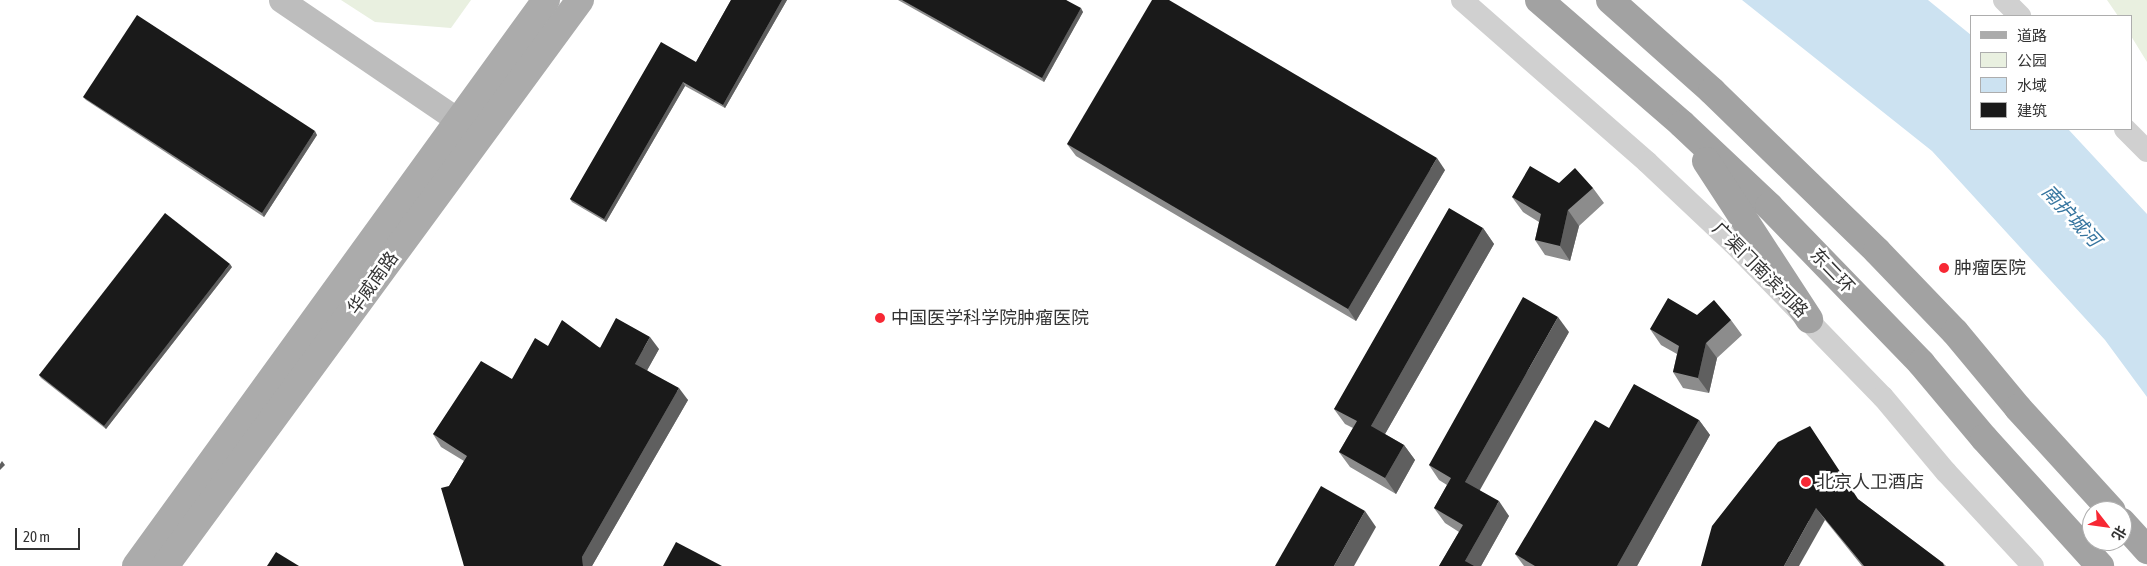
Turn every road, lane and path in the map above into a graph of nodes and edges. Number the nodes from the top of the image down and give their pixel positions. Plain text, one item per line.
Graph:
1 (280, 0) edge
2 (546, 0) edge
3 (580, 0) edge
4 (1462, 0) edge
5 (1539, 0) edge
6 (1610, 0) edge
7 (2004, 0) edge
8 (2019, 15) edge
9 (459, 121) junction
10 (1682, 124) junction
11 (2127, 130) edge
12 (2147, 151) edge
13 (1809, 319) junction
14 (2103, 501) edge
15 (2132, 533) edge
16 (2147, 550) edge
17 (136, 566) edge
18 (165, 566) edge
19 (2033, 566) edge
20 (2100, 566) edge

1 - 9 main road
2 - 9 main road, 华威南路
3 - 18 main road, 华威南路
4 - 13 street, 广渠门南滨河路
5 - 10 highway, 东二环
6 - 14 highway
7 - 8 street
9 - 17 main road, 华威南路
10 - 13 highway
10 - 20 highway, 东二环
11 - 12 street
13 - 19 street, 广渠门南滨河路
15 - 16 highway

